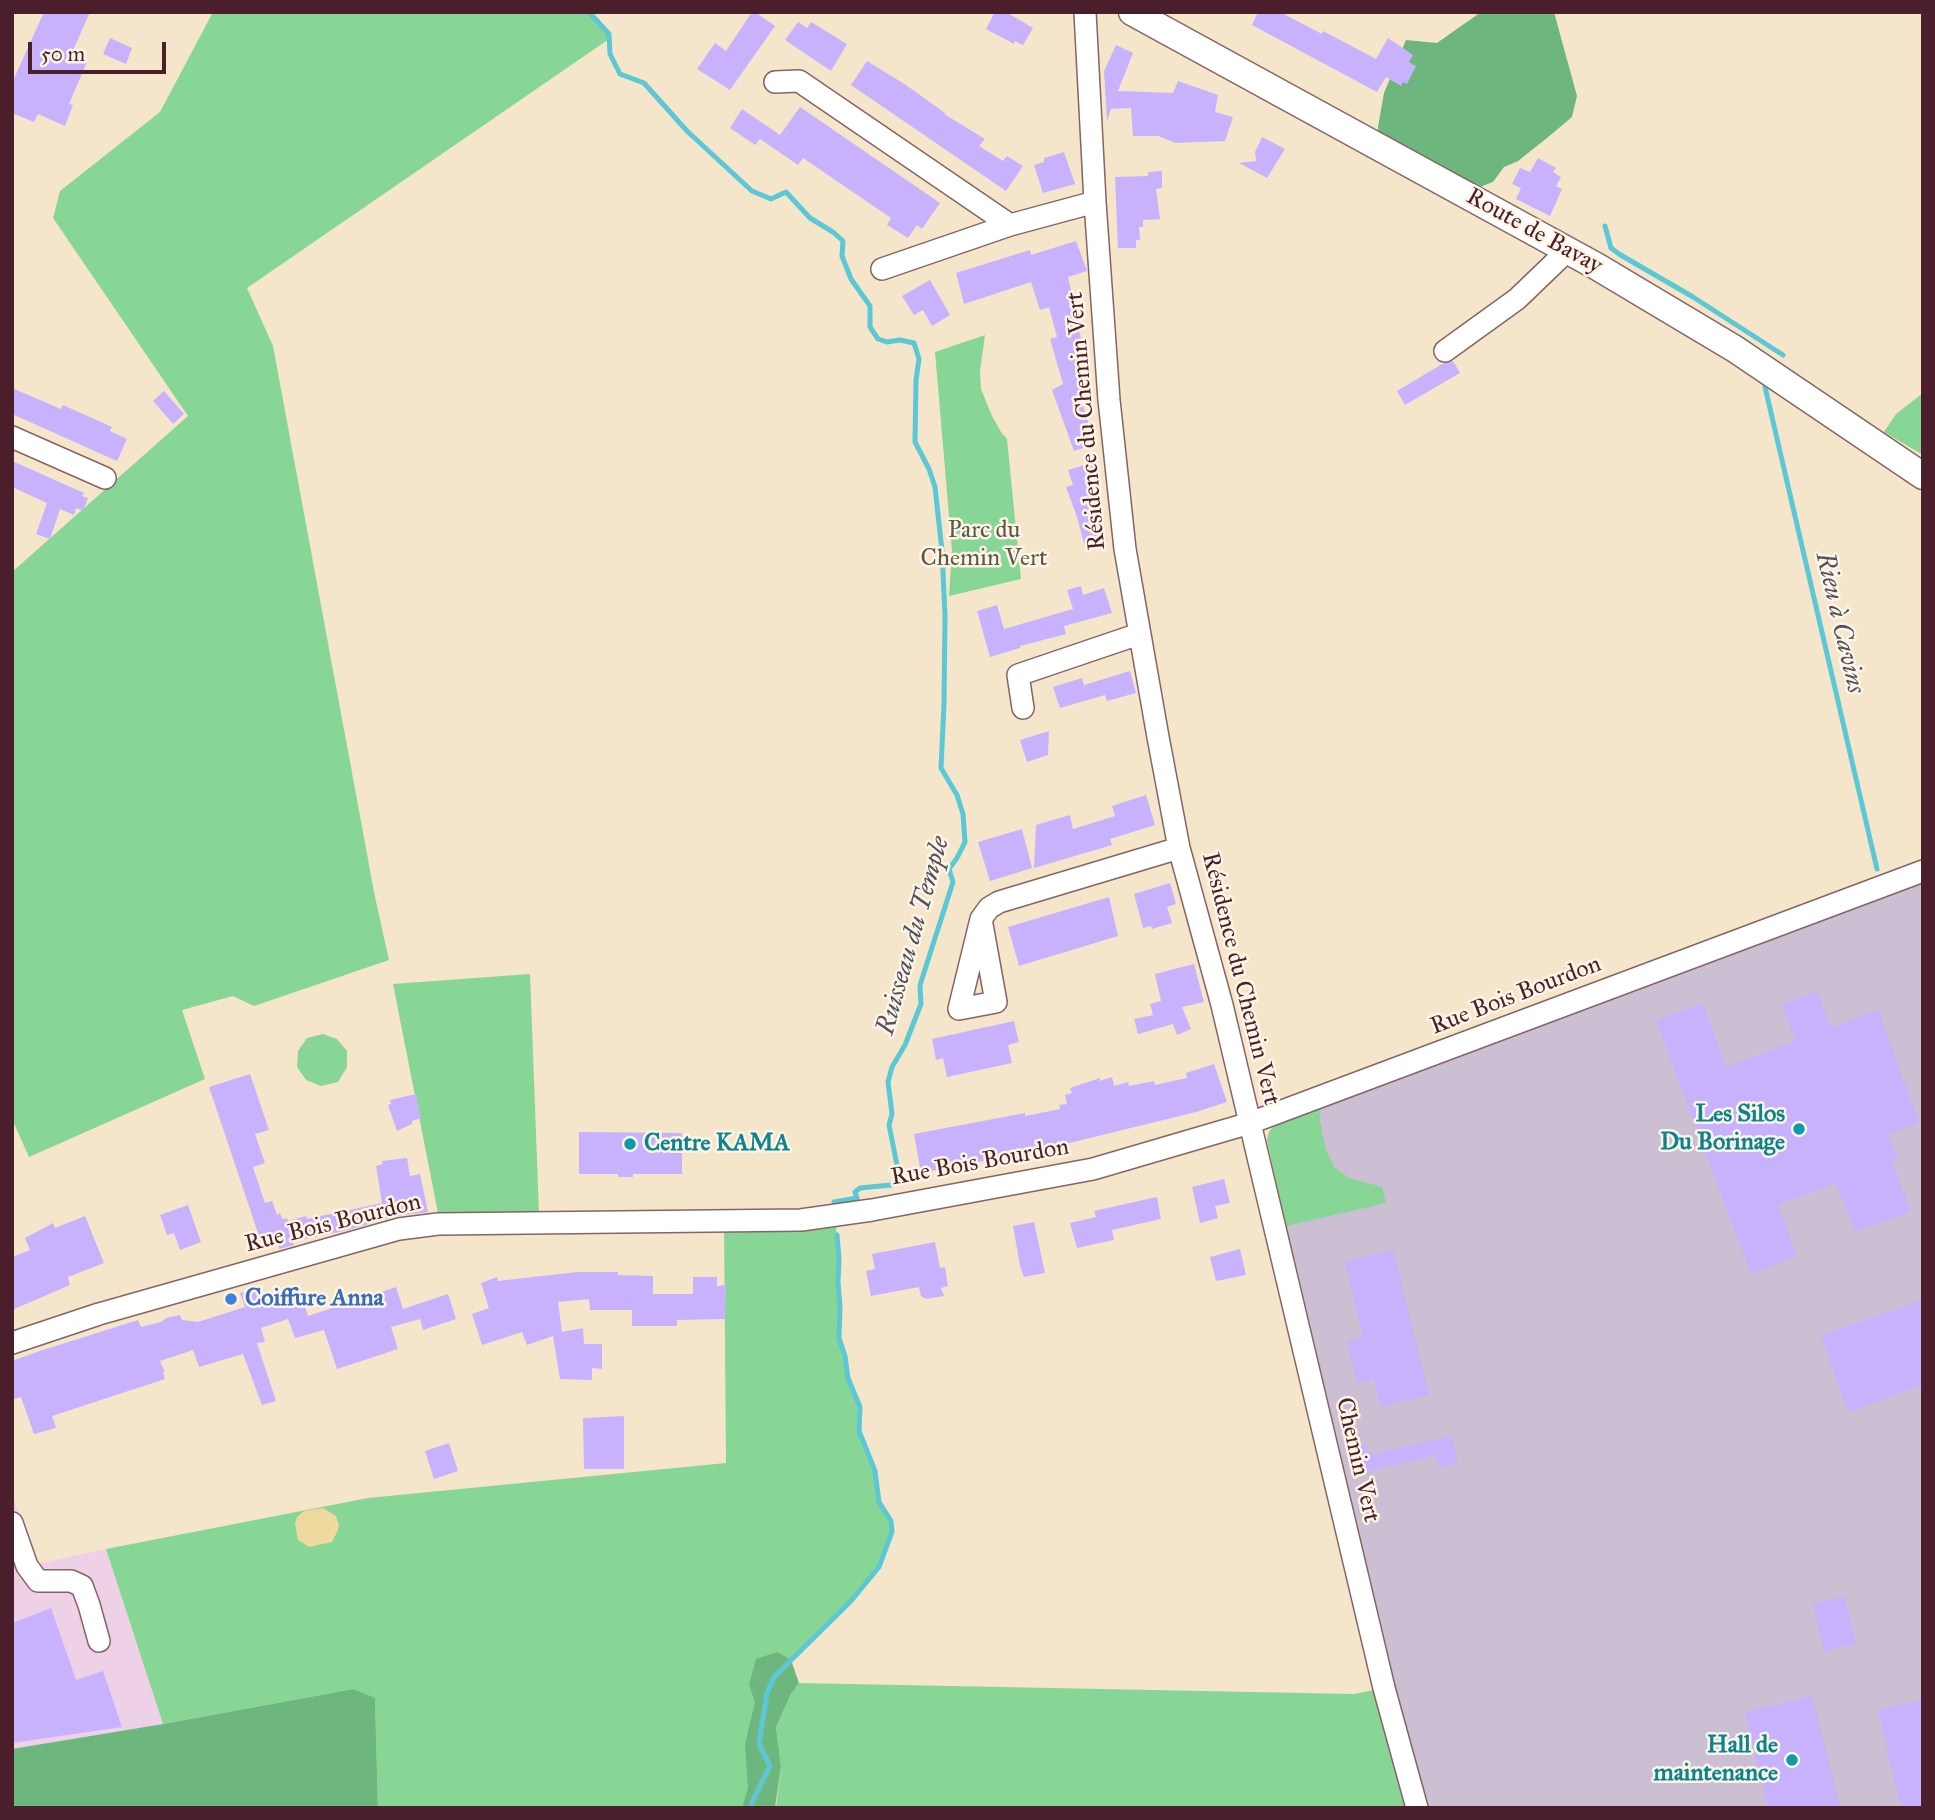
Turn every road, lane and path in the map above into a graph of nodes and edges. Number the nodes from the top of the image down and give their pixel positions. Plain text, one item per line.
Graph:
1 (1085, 12) edge
2 (1132, 12) edge
3 (775, 82) dead end
4 (1095, 202) junction
5 (1010, 225) junction
6 (1568, 250) junction
7 (882, 269) dead end
8 (1445, 351) dead end
9 (12, 437) edge
10 (1923, 475) edge
11 (105, 478) dead end
12 (1139, 634) junction
13 (1023, 708) dead end
14 (1179, 848) junction
15 (1923, 871) edge
16 (981, 919) dead end
17 (1250, 1124) junction
18 (12, 1343) edge
19 (12, 1523) edge
20 (99, 1641) dead end
21 (1418, 1808) edge

1 - 4 street, Résidence du Chemin Vert
2 - 6 main road, Route de Bavay
3 - 5 street
4 - 5 street
4 - 12 street, Résidence du Chemin Vert
5 - 7 street
6 - 8 street
6 - 10 main road, Route de Bavay
9 - 11 street
12 - 13 street
12 - 14 street, Résidence du Chemin Vert
14 - 16 street, Résidence du Chemin Vert
14 - 17 street, Résidence du Chemin Vert
15 - 17 street, Rue Bois Bourdon
17 - 18 street, Rue Bois Bourdon
17 - 21 street, Chemin Vert
19 - 20 street

